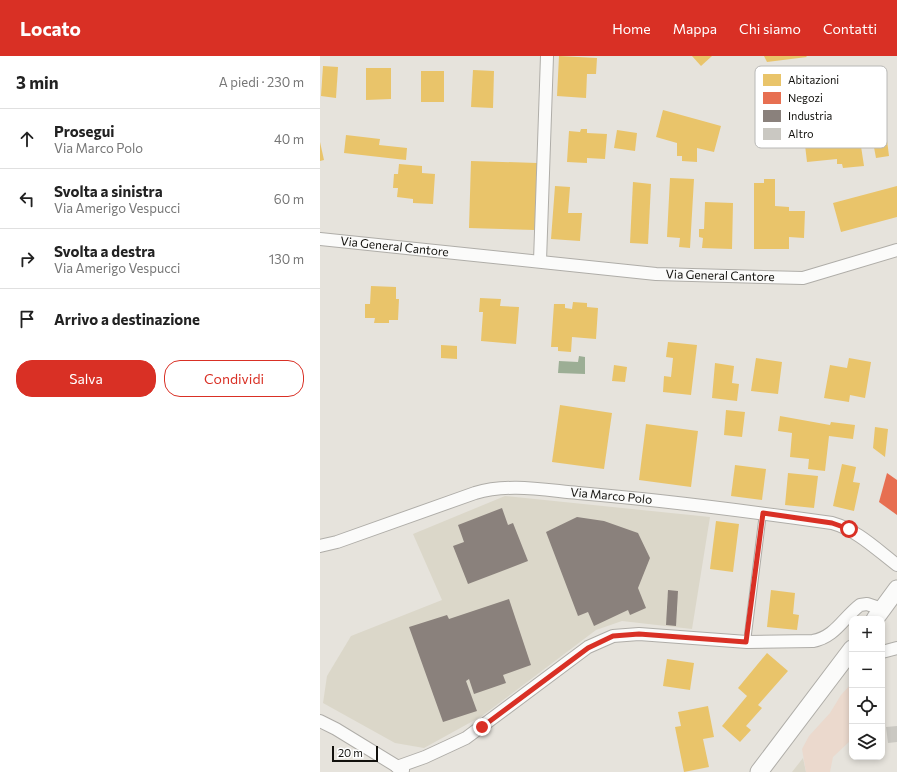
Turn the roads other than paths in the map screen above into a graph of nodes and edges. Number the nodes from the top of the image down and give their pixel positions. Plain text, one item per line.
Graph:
1 (546, 56) edge
2 (320, 240) edge
3 (897, 250) edge
4 (540, 261) junction
5 (763, 513) junction
6 (320, 546) edge
7 (897, 565) edge
8 (897, 589) edge
9 (879, 614) edge
10 (746, 642) junction
11 (897, 648) edge
12 (885, 651) edge
13 (850, 652) edge
14 (320, 721) edge
15 (401, 769) edge
16 (759, 772) edge

1 - 4 street
2 - 4 street, Via General Cantore
3 - 4 street, Via General Cantore
5 - 6 street, Via Marco Polo
5 - 7 street, Via Marco Polo
5 - 10 lane
8 - 9 main road
9 - 10 street
10 - 15 street
11 - 12 street
13 - 16 main road
14 - 15 street

